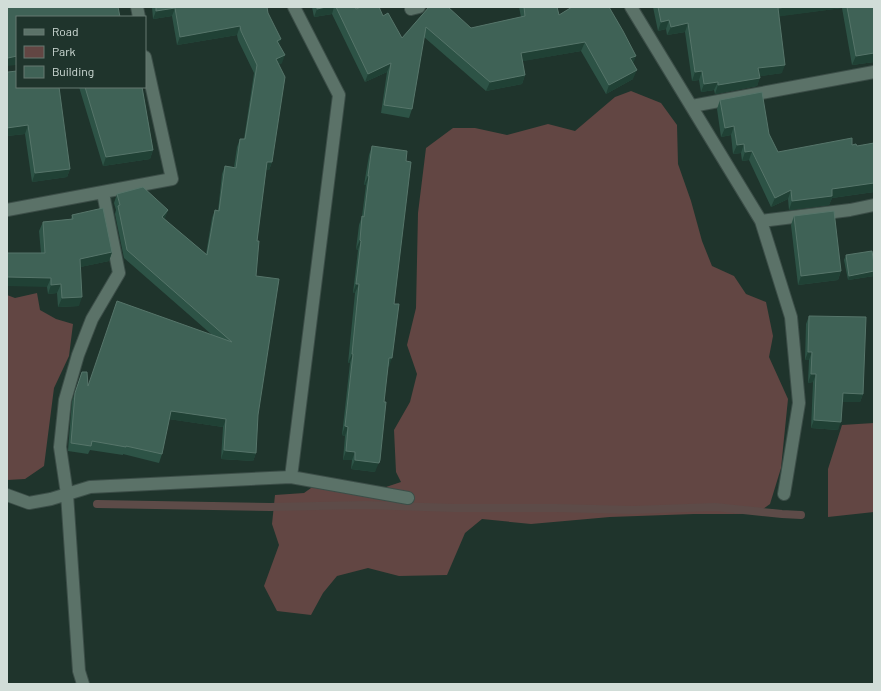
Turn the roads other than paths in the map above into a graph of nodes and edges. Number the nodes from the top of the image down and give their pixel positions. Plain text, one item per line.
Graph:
1 (294, 7) edge
2 (631, 7) edge
3 (146, 62) edge
4 (874, 72) edge
5 (692, 106) junction
6 (103, 193) junction
7 (874, 205) edge
8 (7, 210) edge
9 (761, 221) junction
10 (291, 477) junction
11 (66, 494) junction
12 (784, 494) dead end
13 (7, 495) edge
14 (408, 498) dead end
15 (83, 684) edge

1 - 10 street
2 - 5 street
3 - 6 street
4 - 5 street
5 - 9 street
6 - 8 street
6 - 11 street
7 - 9 street
9 - 12 street
10 - 11 street
10 - 14 street
11 - 13 street
11 - 15 street

